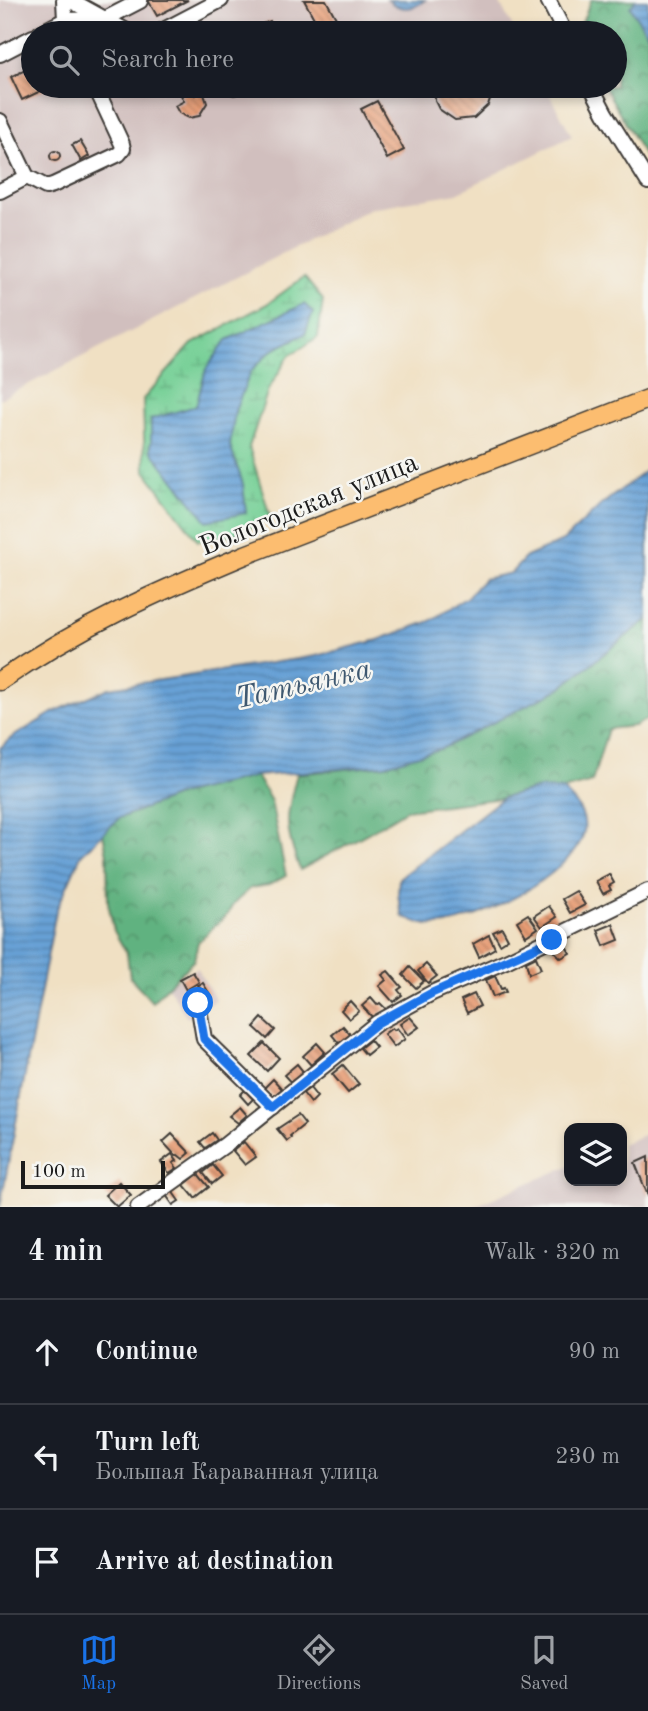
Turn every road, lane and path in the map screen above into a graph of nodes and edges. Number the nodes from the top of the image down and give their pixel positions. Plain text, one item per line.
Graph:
1 (64, 0) edge
2 (70, 0) edge
3 (221, 0) edge
4 (548, 0) edge
5 (140, 1) edge
6 (105, 19) junction
7 (67, 21) edge
8 (96, 21) edge
9 (109, 21) edge
10 (181, 21) edge
11 (559, 21) edge
12 (21, 43) edge
13 (0, 54) edge
14 (101, 98) edge
15 (597, 98) edge
16 (0, 121) edge
17 (27, 177) junction
18 (648, 182) edge
19 (0, 191) edge
20 (648, 399) edge
21 (0, 681) edge
22 (648, 891) edge
23 (198, 1003) dead end
24 (273, 1107) junction
25 (141, 1206) edge

1 - 7 street
2 - 6 street
3 - 10 street
4 - 11 street
5 - 6 street
6 - 8 street
6 - 9 street
12 - 13 street
14 - 17 street
15 - 18 street
16 - 17 street
17 - 19 street
20 - 21 main road, Вологодская улица
22 - 24 street
23 - 24 street
24 - 25 street

